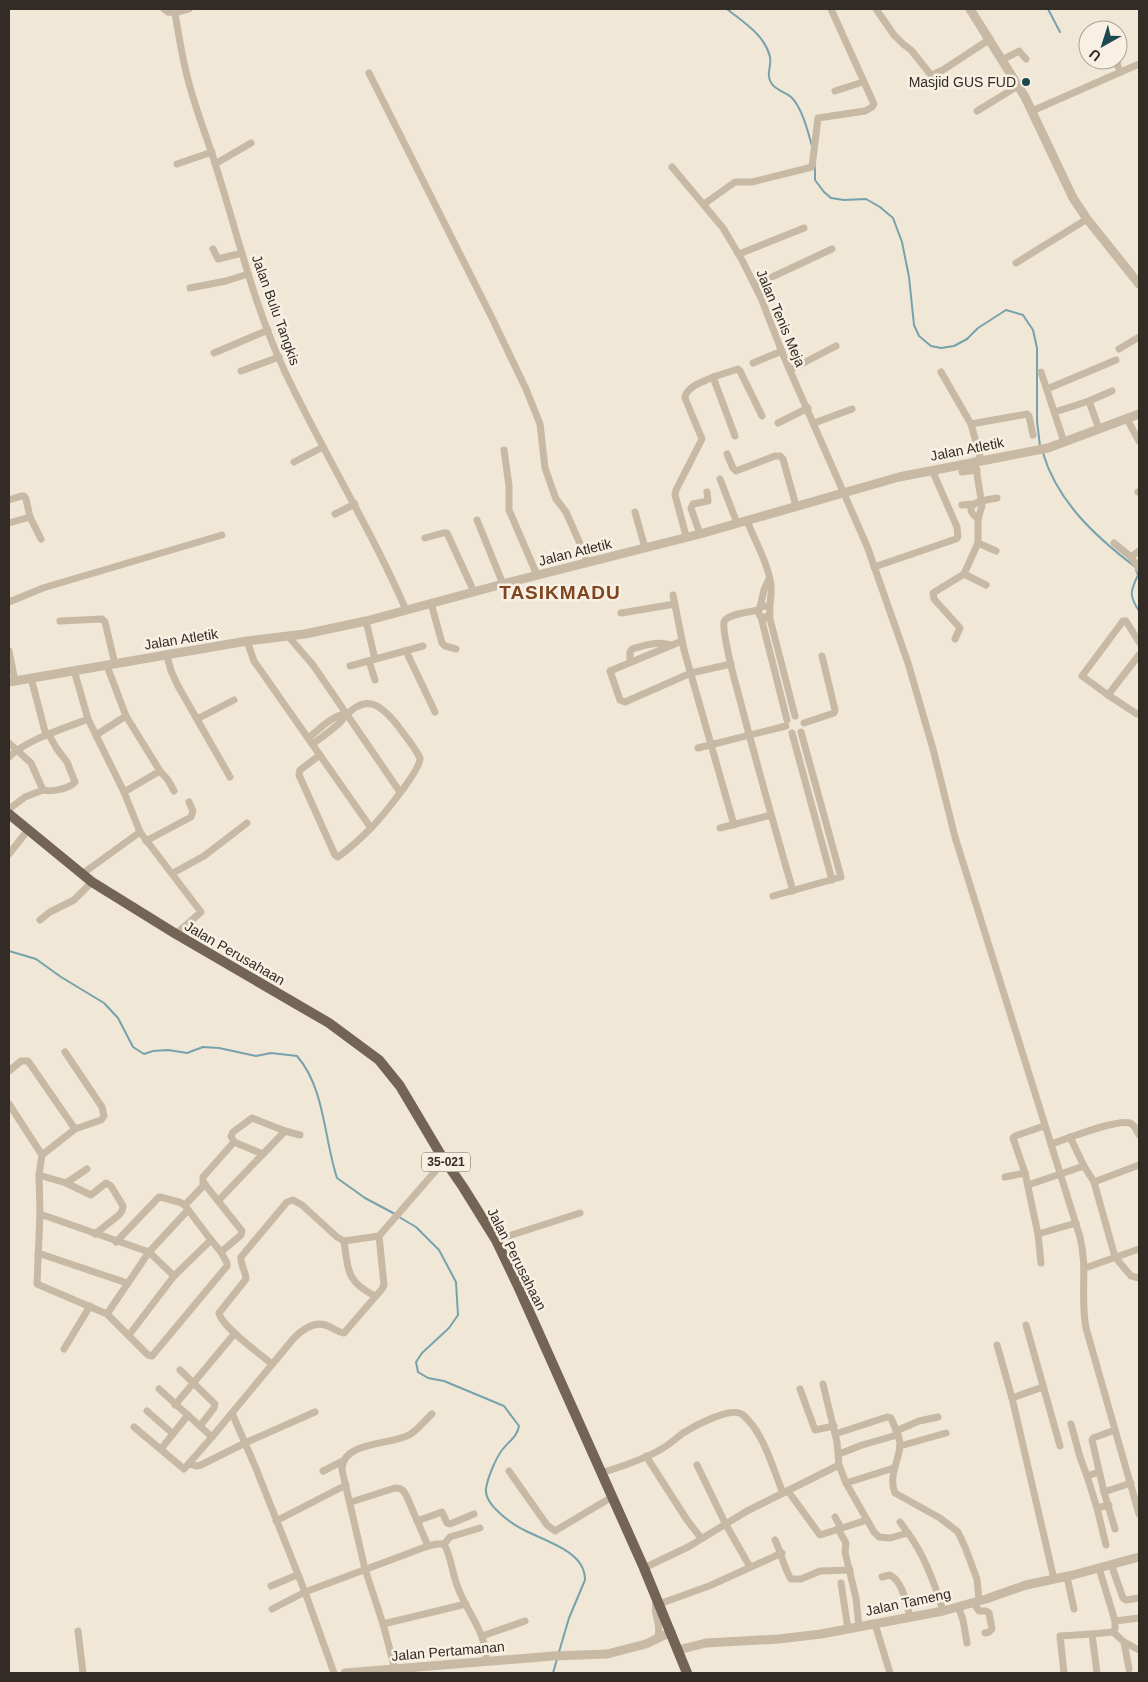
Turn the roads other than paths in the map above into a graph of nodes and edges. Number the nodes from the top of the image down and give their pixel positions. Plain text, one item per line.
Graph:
1 (164, 9) edge
2 (188, 9) edge
3 (841, 9) edge
4 (876, 9) edge
5 (970, 9) edge
6 (832, 11) edge
7 (176, 13) junction
8 (990, 39) junction
9 (1026, 59) dead end
10 (1002, 60) junction
11 (1139, 64) edge
12 (1120, 72) joint
13 (369, 73) dead end
14 (863, 82) junction
15 (1018, 86) junction
16 (835, 91) dead end
17 (977, 111) dead end
18 (1032, 111) junction
19 (251, 143) dead end
20 (212, 152) junction
21 (177, 164) dead end
22 (215, 164) junction
23 (672, 168) dead end
24 (704, 204) junction
25 (1087, 219) junction
26 (804, 228) dead end
27 (213, 248) dead end
28 (832, 249) dead end
29 (242, 253) junction
30 (739, 254) junction
31 (1016, 263) dead end
32 (248, 274) junction
33 (1139, 284) edge
34 (755, 285) junction
35 (190, 288) dead end
36 (268, 330) junction
37 (1139, 337) edge
38 (836, 346) dead end
39 (1119, 349) dead end
40 (782, 351) junction
41 (214, 354) dead end
42 (279, 357) junction
43 (1116, 360) dead end
44 (753, 363) dead end
45 (790, 370) junction
46 (241, 371) dead end
47 (941, 372) dead end
48 (1041, 372) dead end
49 (713, 377) junction
50 (1047, 389) junction
51 (1112, 391) dead end
52 (1089, 401) junction
53 (808, 408) junction
54 (852, 410) dead end
55 (1054, 412) junction
56 (1139, 414) edge
57 (762, 416) dead end
58 (1127, 419) junction
59 (778, 423) dead end
60 (814, 423) junction
61 (971, 424) junction
62 (1099, 429) junction
63 (1033, 435) dead end
64 (735, 436) dead end
65 (1139, 441) edge
66 (1064, 442) junction
67 (323, 448) junction
68 (504, 450) dead end
69 (727, 454) dead end
70 (294, 462) dead end
71 (977, 464) junction
72 (932, 470) junction
73 (962, 472) dead end
74 (720, 479) dead end
75 (707, 492) dead end
76 (844, 492) junction
77 (997, 498) dead end
78 (9, 500) edge
79 (981, 500) junction
80 (354, 504) junction
81 (973, 504) junction
82 (962, 505) dead end
83 (796, 506) junction
84 (635, 512) dead end
85 (335, 514) dead end
86 (30, 516) junction
87 (978, 519) junction
88 (477, 520) dead end
89 (747, 520) junction
90 (9, 523) edge
91 (737, 523) junction
92 (700, 534) junction
93 (222, 535) dead end
94 (686, 536) junction
95 (425, 538) dead end
96 (41, 539) dead end
97 (978, 543) junction
98 (1114, 543) dead end
99 (645, 548) junction
100 (996, 551) dead end
101 (1139, 551) edge
102 (1131, 557) junction
103 (587, 563) junction
104 (874, 567) junction
105 (1139, 569) edge
106 (964, 574) junction
107 (537, 575) junction
108 (769, 578) junction
109 (503, 584) junction
110 (986, 585) dead end
111 (474, 592) junction
112 (673, 595) dead end
113 (9, 602) edge
114 (431, 603) junction
115 (675, 604) junction
116 (406, 610) junction
117 (760, 611) junction
118 (769, 611) junction
119 (622, 613) dead end
120 (60, 621) dead end
121 (366, 621) junction
122 (288, 636) junction
123 (955, 639) dead end
124 (682, 641) junction
125 (247, 642) junction
126 (1139, 642) edge
127 (672, 645) junction
128 (423, 646) dead end
129 (456, 649) dead end
130 (9, 651) edge
131 (406, 651) junction
132 (1139, 655) edge
133 (167, 656) junction
134 (822, 656) dead end
135 (372, 660) junction
136 (630, 662) junction
137 (731, 664) junction
138 (111, 665) junction
139 (350, 666) dead end
140 (74, 670) junction
141 (692, 673) junction
142 (31, 678) junction
143 (375, 680) dead end
144 (12, 681) edge
145 (1108, 695) junction
146 (234, 700) dead end
147 (435, 712) dead end
148 (1138, 713) edge
149 (346, 714) junction
150 (126, 716) junction
151 (795, 716) junction
152 (88, 719) junction
153 (197, 719) junction
154 (787, 723) junction
155 (804, 723) junction
156 (801, 732) junction
157 (792, 733) junction
158 (47, 735) junction
159 (96, 735) junction
160 (749, 737) junction
161 (308, 738) junction
162 (9, 743) edge
163 (313, 744) junction
164 (712, 745) junction
165 (698, 748) dead end
166 (16, 750) junction
167 (320, 755) junction
168 (9, 757) edge
169 (160, 771) junction
170 (230, 777) dead end
171 (43, 790) junction
172 (174, 791) dead end
173 (124, 792) junction
174 (400, 792) junction
175 (189, 802) dead end
176 (820, 802) junction
177 (812, 805) junction
178 (9, 809) edge
179 (9, 814) edge
180 (771, 815) junction
181 (247, 823) dead end
182 (734, 825) junction
183 (371, 828) junction
184 (720, 828) dead end
185 (28, 830) junction
186 (140, 832) junction
187 (146, 841) junction
188 (9, 854) edge
189 (82, 874) junction
190 (173, 874) junction
191 (832, 880) junction
192 (92, 882) junction
193 (793, 891) junction
194 (772, 896) dead end
195 (40, 920) dead end
196 (176, 934) junction
197 (65, 1052) dead end
198 (9, 1071) edge
199 (9, 1104) edge
200 (1044, 1126) junction
201 (75, 1129) junction
202 (286, 1131) junction
203 (300, 1134) dead end
204 (1139, 1135) edge
205 (1070, 1137) junction
206 (234, 1142) junction
207 (1051, 1144) junction
208 (263, 1154) junction
209 (42, 1155) junction
210 (445, 1160) junction
211 (1139, 1165) edge
212 (1084, 1166) junction
213 (87, 1168) dead end
214 (1025, 1173) junction
215 (1060, 1173) junction
216 (39, 1174) junction
217 (1005, 1177) dead end
218 (1094, 1182) junction
219 (66, 1183) junction
220 (205, 1184) junction
221 (1028, 1185) junction
222 (218, 1201) junction
223 (186, 1208) junction
224 (580, 1213) dead end
225 (40, 1214) junction
226 (1076, 1223) junction
227 (95, 1234) junction
228 (1038, 1234) junction
229 (379, 1236) junction
230 (211, 1240) junction
231 (496, 1240) junction
232 (344, 1241) junction
233 (116, 1242) junction
234 (1139, 1249) edge
235 (149, 1252) junction
236 (221, 1252) junction
237 (38, 1253) junction
238 (1115, 1257) junction
239 (1041, 1262) dead end
240 (1085, 1268) junction
241 (174, 1276) junction
242 (1139, 1278) edge
243 (127, 1283) junction
244 (375, 1296) junction
245 (90, 1306) junction
246 (107, 1314) junction
247 (1026, 1325) dead end
248 (235, 1333) junction
249 (129, 1335) junction
250 (997, 1346) dead end
251 (64, 1349) dead end
252 (272, 1364) junction
253 (180, 1370) dead end
254 (194, 1383) junction
255 (823, 1384) dead end
256 (1044, 1387) junction
257 (159, 1389) dead end
258 (800, 1389) dead end
259 (1012, 1398) junction
260 (175, 1405) junction
261 (146, 1411) dead end
262 (315, 1412) dead end
263 (232, 1413) junction
264 (432, 1414) dead end
265 (188, 1416) junction
266 (938, 1417) dead end
267 (1071, 1424) dead end
268 (200, 1426) junction
269 (834, 1426) junction
270 (134, 1427) dead end
271 (1115, 1430) junction
272 (896, 1433) junction
273 (946, 1433) dead end
274 (174, 1434) junction
275 (835, 1434) junction
276 (212, 1437) junction
277 (245, 1443) junction
278 (900, 1446) junction
279 (1060, 1446) dead end
280 (161, 1449) junction
281 (838, 1454) junction
282 (646, 1456) junction
283 (343, 1461) junction
284 (189, 1464) junction
285 (697, 1465) dead end
286 (839, 1465) junction
287 (894, 1468) junction
288 (323, 1471) dead end
289 (510, 1472) dead end
290 (1099, 1472) junction
291 (601, 1473) junction
292 (1086, 1476) junction
293 (846, 1483) junction
294 (1131, 1483) junction
295 (346, 1485) junction
296 (785, 1492) junction
297 (1104, 1492) junction
298 (612, 1497) junction
299 (351, 1502) junction
300 (1109, 1506) junction
301 (1097, 1508) junction
302 (474, 1514) dead end
303 (1139, 1514) edge
304 (835, 1517) dead end
305 (867, 1520) junction
306 (276, 1521) junction
307 (417, 1521) junction
308 (900, 1522) dead end
309 (725, 1523) junction
310 (480, 1528) dead end
311 (1115, 1528) dead end
312 (839, 1529) junction
313 (908, 1533) junction
314 (701, 1538) junction
315 (775, 1540) dead end
316 (444, 1544) junction
317 (1106, 1545) dead end
318 (428, 1546) junction
319 (782, 1553) junction
320 (1139, 1557) edge
321 (1111, 1564) junction
322 (750, 1567) junction
323 (644, 1568) junction
324 (1098, 1568) junction
325 (365, 1569) junction
326 (850, 1570) junction
327 (297, 1575) junction
328 (882, 1576) dead end
329 (1067, 1576) junction
330 (1054, 1579) junction
331 (841, 1583) dead end
332 (271, 1586) dead end
333 (305, 1592) junction
334 (1139, 1598) edge
335 (658, 1601) junction
336 (976, 1602) junction
337 (466, 1604) junction
338 (958, 1606) junction
339 (272, 1609) dead end
340 (1074, 1609) dead end
341 (943, 1611) junction
342 (910, 1616) junction
343 (1139, 1618) edge
344 (525, 1621) dead end
345 (1114, 1621) junction
346 (384, 1624) junction
347 (875, 1624) junction
348 (859, 1627) junction
349 (848, 1629) junction
350 (78, 1631) dead end
351 (672, 1632) junction
352 (1113, 1632) junction
353 (985, 1634) dead end
354 (1092, 1634) junction
355 (482, 1636) junction
356 (657, 1640) junction
357 (1124, 1642) junction
358 (967, 1643) dead end
359 (678, 1650) junction
360 (1139, 1650) edge
361 (486, 1661) junction
362 (395, 1669) junction
363 (1129, 1670) dead end
364 (366, 1672) edge
365 (84, 1673) edge
366 (334, 1673) edge
367 (345, 1673) edge
368 (687, 1673) edge
369 (890, 1673) edge
370 (1064, 1673) edge
371 (1097, 1673) edge

1 - 7 street
2 - 7 street
3 - 6 street
4 - 8 street
5 - 8 street
6 - 14 street
7 - 20 street, Jalan Bulu Tangkis
8 - 10 street
9 - 10 street
10 - 15 street
11 - 12 street
12 - 18 street
13 - 103 street
14 - 16 street
14 - 24 street
15 - 17 street
15 - 18 street
18 - 25 street
19 - 22 street
20 - 21 street
20 - 22 street, Jalan Bulu Tangkis
22 - 29 street, Jalan Bulu Tangkis
23 - 24 street, Jalan Tenis Meja
24 - 30 street, Jalan Tenis Meja
25 - 31 street
25 - 33 street
26 - 30 street
27 - 29 street
28 - 34 street
29 - 32 street, Jalan Bulu Tangkis
30 - 34 street, Jalan Tenis Meja
32 - 35 street
32 - 36 street, Jalan Bulu Tangkis
34 - 40 street, Jalan Tenis Meja
36 - 41 street
36 - 42 street, Jalan Bulu Tangkis
37 - 39 street
38 - 45 street
40 - 44 street
40 - 45 street, Jalan Tenis Meja
42 - 46 street
42 - 67 street, Jalan Bulu Tangkis
43 - 50 street
45 - 53 street, Jalan Tenis Meja
47 - 61 street
48 - 50 street
49 - 57 street
49 - 64 street
49 - 94 street
50 - 55 street
51 - 52 street
52 - 55 street
52 - 62 street
53 - 59 street
53 - 60 street, Jalan Tenis Meja
54 - 60 street
55 - 66 street
56 - 58 street, Jalan Atletik
58 - 62 street, Jalan Atletik
58 - 65 street
60 - 76 street, Jalan Tenis Meja
61 - 63 street
61 - 71 street
62 - 66 street, Jalan Atletik
66 - 71 street, Jalan Atletik
67 - 70 street
67 - 80 street, Jalan Bulu Tangkis
68 - 107 street
69 - 83 street
71 - 72 street, Jalan Atletik
71 - 73 street
71 - 79 street
72 - 76 street, Jalan Atletik
72 - 104 street
74 - 91 street
75 - 92 street
76 - 83 street, Jalan Atletik
76 - 104 street, Jalan Tenis Meja
77 - 79 street
78 - 86 street
79 - 81 street
79 - 87 street
80 - 85 street
80 - 116 street, Jalan Bulu Tangkis
81 - 82 street
81 - 87 street
83 - 89 street, Jalan Atletik
84 - 99 street
86 - 90 street
86 - 96 street
87 - 97 street
88 - 109 street
89 - 91 street, Jalan Atletik
89 - 108 street
91 - 92 street, Jalan Atletik
92 - 94 street, Jalan Atletik
93 - 113 street
94 - 99 street, Jalan Atletik
95 - 111 street
97 - 100 street
97 - 106 street
98 - 102 street
99 - 103 street, Jalan Atletik
101 - 102 street
102 - 105 street
103 - 107 street, Jalan Atletik
104 - 200 street, Jalan Tenis Meja
106 - 110 street
106 - 123 street
107 - 109 street, Jalan Atletik
108 - 117 street
108 - 118 street
109 - 111 street, Jalan Atletik
111 - 114 street, Jalan Atletik
112 - 115 street
114 - 116 street, Jalan Atletik
114 - 129 street
115 - 119 street
115 - 124 street
116 - 121 street, Jalan Atletik
117 - 118 street
117 - 118 street
117 - 137 street
117 - 154 street
118 - 151 street
120 - 138 street
121 - 122 street, Jalan Atletik
121 - 135 street
122 - 125 street, Jalan Atletik
122 - 149 street
124 - 127 street
124 - 141 street
125 - 133 street, Jalan Atletik
125 - 161 street
126 - 145 street
127 - 136 street
127 - 136 street
128 - 131 street
130 - 144 street
131 - 135 street
131 - 147 street
132 - 145 street
133 - 138 street, Jalan Atletik
133 - 153 street
134 - 155 street
135 - 139 street
135 - 143 street
136 - 141 street
137 - 141 street
137 - 160 street
138 - 140 street, Jalan Atletik
138 - 150 street
140 - 142 street, Jalan Atletik
140 - 152 street
141 - 164 street
142 - 144 street, Jalan Atletik
142 - 158 street
145 - 148 street
146 - 153 street
149 - 161 street
149 - 163 street
149 - 174 street
149 - 174 street
150 - 159 street
150 - 169 street
151 - 154 street
151 - 155 street
152 - 158 street
152 - 159 street
153 - 170 street
154 - 157 street
154 - 160 street
155 - 156 street
156 - 157 street
156 - 176 street
157 - 177 street
158 - 166 street
158 - 171 street
159 - 173 street
160 - 164 street
160 - 180 street
161 - 163 street
162 - 166 street
163 - 167 street
164 - 165 street
164 - 182 street
166 - 168 street
166 - 171 street
167 - 183 street
167 - 183 street
169 - 172 street
169 - 173 street
171 - 178 street
173 - 186 street
174 - 183 street
175 - 187 street
176 - 177 street
176 - 191 street
177 - 191 street
179 - 185 main road, Jalan Perusahaan / 35-021
180 - 182 street
180 - 193 street
181 - 190 street
182 - 184 street
185 - 188 street
185 - 189 main road, Jalan Perusahaan / 35-021
186 - 187 street
186 - 189 street
187 - 190 street
189 - 192 main road, Jalan Perusahaan / 35-021
190 - 196 street
191 - 193 street
192 - 195 street
192 - 196 main road, Jalan Perusahaan / 35-021
193 - 194 street
196 - 210 main road, Jalan Perusahaan / 35-021
197 - 201 street
198 - 201 street
199 - 209 street
200 - 207 street, Jalan Tenis Meja
200 - 214 street
201 - 209 street
202 - 203 street
202 - 206 street
202 - 208 street
204 - 205 street
205 - 207 street
205 - 212 street
206 - 208 street
206 - 220 street
207 - 215 street, Jalan Tenis Meja
208 - 222 street
209 - 216 street
210 - 229 street
210 - 231 main road, Jalan Perusahaan / 35-021
211 - 218 street
212 - 215 street
212 - 218 street
213 - 219 street
214 - 217 street
214 - 221 street
215 - 221 street
215 - 226 street, Jalan Tenis Meja
216 - 219 street
216 - 225 street
218 - 238 street
219 - 227 street
220 - 222 street
220 - 223 street
221 - 228 street
222 - 236 street
223 - 230 street
223 - 233 street
223 - 235 street
224 - 231 street
225 - 227 street
225 - 237 street
226 - 228 street
226 - 240 street, Jalan Tenis Meja
227 - 233 street
228 - 239 street
229 - 232 street
229 - 244 street
230 - 236 street
230 - 241 street
231 - 291 main road, Jalan Perusahaan / 35-021
232 - 244 street
232 - 248 street
233 - 235 street
234 - 238 street
235 - 241 street
235 - 243 street
236 - 249 street
237 - 243 street
237 - 245 street
238 - 240 street
238 - 242 street
240 - 271 street, Jalan Tenis Meja
241 - 249 street
243 - 246 street
244 - 252 street
245 - 246 street
245 - 251 street
246 - 249 street
247 - 256 street
248 - 252 street
248 - 254 street
250 - 259 street
252 - 263 street
253 - 254 street
254 - 260 street
254 - 268 street
255 - 269 street
256 - 259 street
256 - 279 street
257 - 260 street
258 - 269 street
259 - 330 street
260 - 265 street
261 - 274 street
262 - 277 street
263 - 276 street
263 - 277 street
264 - 283 street
265 - 268 street
265 - 274 street
266 - 272 street
267 - 292 street
268 - 276 street
269 - 275 street
270 - 280 street
271 - 290 street
271 - 294 street, Jalan Tenis Meja
272 - 275 street
272 - 278 street
272 - 281 street
273 - 278 street
274 - 280 street
275 - 281 street
276 - 284 street
277 - 284 street
277 - 306 street
278 - 287 street
280 - 284 street
281 - 286 street
282 - 291 street
282 - 296 street
282 - 314 street
283 - 288 street
283 - 295 street
285 - 309 street
286 - 293 street
286 - 296 street
287 - 293 street
287 - 336 street
289 - 298 street
290 - 292 street
290 - 297 street
291 - 298 main road, Jalan Perusahaan / 35-021
292 - 301 street
293 - 305 street
294 - 297 street
294 - 303 street, Jalan Tenis Meja
295 - 299 street
295 - 306 street
296 - 309 street
296 - 312 street
297 - 300 street
298 - 323 main road, Jalan Perusahaan / 35-021
299 - 307 street
299 - 325 street
300 - 301 street
300 - 311 street
301 - 317 street
302 - 307 street
304 - 312 street
305 - 312 street
305 - 313 street
306 - 327 street
307 - 318 street
308 - 313 street
309 - 314 street
309 - 322 street
310 - 316 street
312 - 326 street
313 - 341 street
314 - 323 street
315 - 319 street
316 - 318 street
316 - 337 street
318 - 325 street
319 - 322 street
319 - 326 street
320 - 321 street, Jalan Tameng
321 - 324 street, Jalan Tameng
321 - 334 street
322 - 335 street
323 - 335 main road, Jalan Perusahaan / 35-021
324 - 329 street, Jalan Tameng
324 - 345 street
325 - 333 street
325 - 346 street
326 - 348 street
327 - 332 street
327 - 333 street
328 - 342 street
329 - 330 street, Jalan Tameng
329 - 340 street
330 - 336 street, Jalan Tameng
331 - 349 street
333 - 339 street
333 - 366 street
335 - 351 main road, Jalan Perusahaan / 35-021
335 - 356 street
336 - 338 street, Jalan Tameng
336 - 353 street
337 - 346 street
337 - 355 street
338 - 341 street, Jalan Tameng
338 - 358 street
341 - 342 street, Jalan Tameng
342 - 347 street, Jalan Tameng
343 - 345 street
344 - 355 street
345 - 352 street
346 - 362 street
347 - 348 street, Jalan Tameng
347 - 369 street
348 - 349 street, Jalan Tameng
349 - 359 street, Jalan Tameng
350 - 365 street
351 - 356 street, Jalan Pertamanan
351 - 359 main road, Jalan Perusahaan / 35-021
352 - 354 street
352 - 357 street
354 - 370 street
354 - 371 street
355 - 361 street
356 - 361 street, Jalan Pertamanan
357 - 360 street
357 - 363 street
359 - 368 main road, Jalan Perusahaan / 35-021
361 - 362 street, Jalan Pertamanan
362 - 364 street, Jalan Pertamanan
364 - 367 street, Jalan Pertamanan

